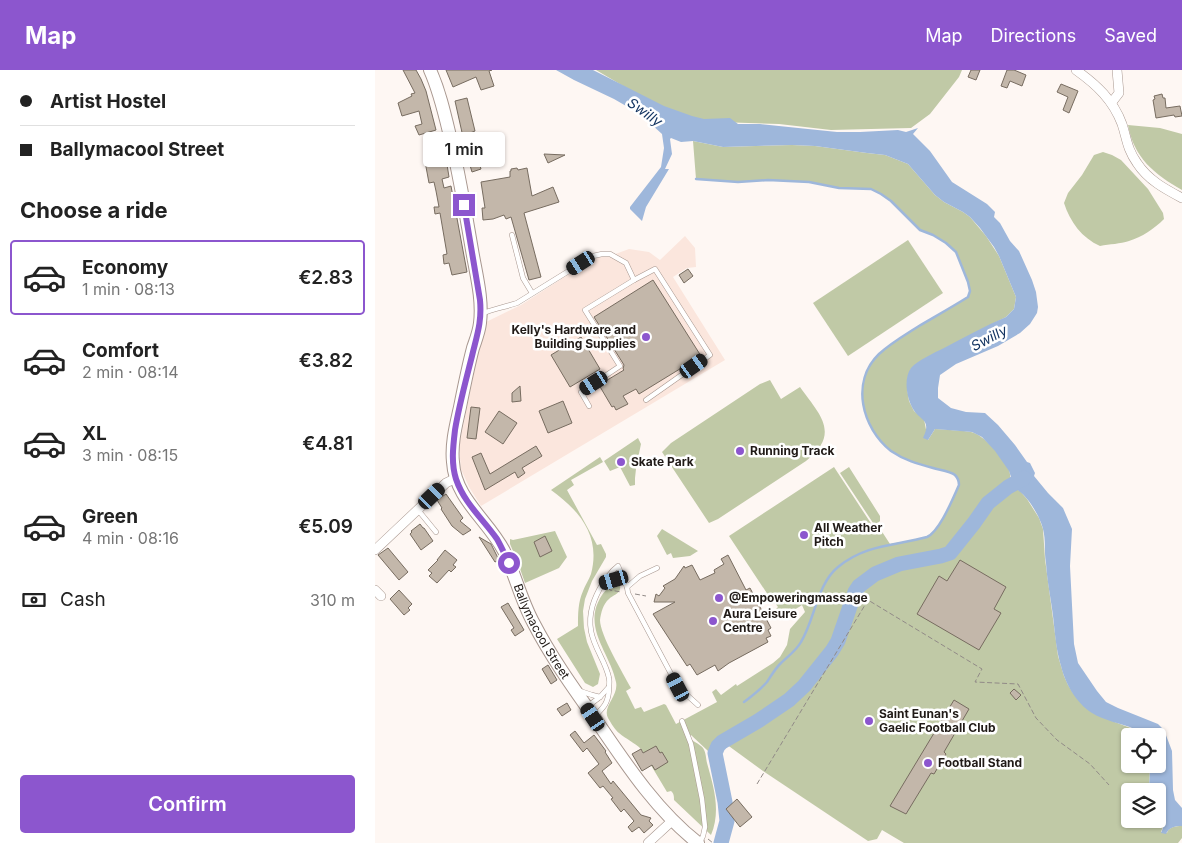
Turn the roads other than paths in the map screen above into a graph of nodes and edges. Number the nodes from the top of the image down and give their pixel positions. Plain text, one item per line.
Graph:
1 (430, 70) edge
2 (1076, 70) edge
3 (1117, 70) edge
4 (1112, 102) junction
5 (1182, 198) edge
6 (512, 235) dead end
7 (634, 280) junction
8 (532, 293) junction
9 (481, 314) junction
10 (646, 400) dead end
11 (589, 406) dead end
12 (456, 478) junction
13 (418, 510) junction
14 (436, 532) dead end
15 (375, 550) edge
16 (657, 568) dead end
17 (622, 576) junction
18 (604, 582) junction
19 (627, 587) junction
20 (609, 687) junction
21 (574, 688) junction
22 (600, 697) junction
23 (698, 705) dead end
24 (590, 712) junction
25 (682, 721) dead end
26 (673, 820) junction
27 (702, 842) edge
28 (648, 843) edge

1 - 9 main road, Ballymacool Street
2 - 4 street
3 - 4 street
4 - 5 street
6 - 8 lane
7 - 8 lane
7 - 10 lane
7 - 11 lane
8 - 9 lane
9 - 12 main road, Ballymacool Street
12 - 13 street
12 - 21 main road, Ballymacool Street
13 - 14 lane
13 - 15 street
16 - 19 lane
17 - 18 lane
17 - 18 lane
17 - 19 lane
18 - 20 lane
19 - 23 lane
20 - 22 lane
20 - 24 lane
21 - 22 lane
21 - 24 main road, Ballymacool Street
22 - 24 lane
24 - 26 main road, Ballymacool Street
25 - 27 lane
26 - 27 main road, Ballymacool Street
26 - 28 street

